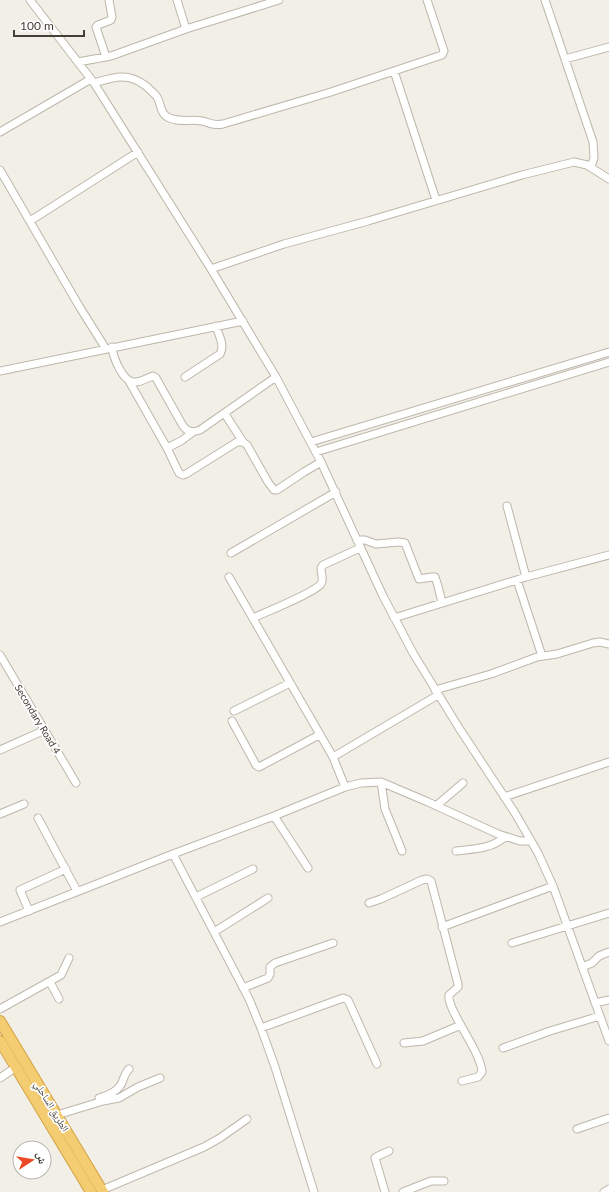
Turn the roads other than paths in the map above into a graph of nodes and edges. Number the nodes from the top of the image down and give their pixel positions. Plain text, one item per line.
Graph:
1 (30, 0) edge
2 (109, 0) edge
3 (177, 0) edge
4 (279, 0) edge
5 (428, 0) edge
6 (545, 0) edge
7 (186, 29) junction
8 (609, 47) edge
9 (106, 57) junction
10 (565, 59) junction
11 (78, 62) junction
12 (394, 71) junction
13 (92, 81) junction
14 (0, 132) edge
15 (138, 152) junction
16 (591, 167) junction
17 (0, 170) edge
18 (609, 179) edge
19 (436, 200) junction
20 (30, 221) junction
21 (211, 269) junction
22 (243, 321) junction
23 (216, 326) junction
24 (109, 348) junction
25 (609, 352) edge
26 (609, 362) edge
27 (0, 372) edge
28 (185, 377) dead end
29 (276, 377) junction
30 (129, 381) junction
31 (225, 414) junction
32 (193, 432) junction
33 (243, 442) junction
34 (311, 442) junction
35 (167, 448) junction
36 (316, 452) junction
37 (321, 462) junction
38 (336, 492) junction
39 (507, 506) dead end
40 (357, 540) junction
41 (360, 548) junction
42 (231, 553) dead end
43 (609, 554) edge
44 (229, 577) dead end
45 (526, 577) junction
46 (517, 580) junction
47 (442, 603) junction
48 (252, 618) junction
49 (394, 618) junction
50 (609, 644) edge
51 (0, 655) edge
52 (542, 656) junction
53 (290, 683) junction
54 (436, 693) junction
55 (234, 711) dead end
56 (232, 721) dead end
57 (45, 730) junction
58 (319, 735) junction
59 (0, 750) edge
60 (333, 757) junction
61 (609, 762) edge
62 (381, 782) junction
63 (76, 783) dead end
64 (463, 783) dead end
65 (345, 787) junction
66 (504, 797) junction
67 (24, 804) dead end
68 (436, 806) junction
69 (0, 814) edge
70 (274, 816) junction
71 (38, 818) dead end
72 (505, 837) junction
73 (530, 841) junction
74 (402, 851) dead end
75 (456, 852) dead end
76 (173, 854) junction
77 (308, 868) dead end
78 (66, 869) junction
79 (253, 869) dead end
80 (553, 886) junction
81 (77, 891) junction
82 (196, 897) junction
83 (268, 898) dead end
84 (369, 903) dead end
85 (29, 910) junction
86 (609, 913) edge
87 (0, 922) edge
88 (567, 926) junction
89 (442, 927) junction
90 (214, 932) junction
91 (332, 943) dead end
92 (512, 943) dead end
93 (609, 952) edge
94 (69, 958) dead end
95 (582, 967) junction
96 (50, 982) junction
97 (243, 988) junction
98 (59, 999) dead end
99 (609, 1000) edge
100 (595, 1003) junction
101 (0, 1009) edge
102 (600, 1016) junction
103 (0, 1021) edge
104 (461, 1025) junction
105 (261, 1028) junction
106 (0, 1041) edge
107 (609, 1041) edge
108 (404, 1043) dead end
109 (503, 1048) dead end
110 (377, 1064) dead end
111 (16, 1067) junction
112 (129, 1069) dead end
113 (0, 1078) edge
114 (160, 1078) dead end
115 (462, 1081) dead end
116 (69, 1111) junction
117 (57, 1115) junction
118 (609, 1118) edge
119 (247, 1119) dead end
120 (577, 1129) dead end
121 (389, 1151) dead end
122 (444, 1181) dead end
123 (609, 1190) edge
124 (103, 1191) edge
125 (90, 1192) edge
126 (314, 1192) edge
127 (385, 1192) edge
128 (403, 1192) edge
129 (604, 1192) edge

1 - 11 street
2 - 9 street
3 - 7 street
4 - 7 street
5 - 12 street
6 - 10 street
7 - 9 street
8 - 10 street
9 - 11 street
10 - 16 street
11 - 13 street
12 - 13 street
12 - 19 street
13 - 14 street
13 - 15 street
15 - 20 street
15 - 21 street
16 - 18 street
16 - 19 street
17 - 20 street
19 - 21 street
20 - 24 street
21 - 22 street
22 - 23 street
22 - 29 street
23 - 24 street
23 - 28 street
24 - 27 street
24 - 30 street
25 - 34 street
26 - 36 street
29 - 31 street
29 - 34 street
30 - 32 street
30 - 35 street
31 - 32 street
31 - 33 street
32 - 35 street
33 - 35 street
33 - 37 street
34 - 36 street
36 - 37 street
37 - 38 street
38 - 40 street
38 - 42 street
39 - 45 street
40 - 41 street
40 - 47 street
41 - 48 street
41 - 49 street
43 - 45 street
44 - 48 street
45 - 46 street
46 - 47 street
46 - 52 street
47 - 49 street
48 - 53 street
49 - 54 street
50 - 52 street
51 - 57 street, Secondary Road 4
52 - 54 street
53 - 55 street
53 - 58 street
54 - 60 street
54 - 66 street
56 - 58 street
57 - 59 street
57 - 63 street, Secondary Road 4
58 - 60 street
60 - 65 street
61 - 66 street
62 - 65 street
62 - 68 street
62 - 74 street
64 - 68 street
65 - 70 street
66 - 73 street
67 - 69 street
68 - 72 street
70 - 76 street
70 - 77 street
71 - 78 street
72 - 73 street
72 - 75 street
73 - 80 street
76 - 81 street
76 - 82 street
78 - 81 street
78 - 85 street
79 - 82 street
80 - 88 street
80 - 89 street
81 - 85 street
82 - 90 street
83 - 90 street
84 - 89 street
85 - 87 street
86 - 88 street
88 - 92 street
88 - 95 street
89 - 104 street
90 - 97 street
91 - 97 street
93 - 95 street
94 - 96 street
95 - 100 street
96 - 98 street
96 - 101 street
97 - 105 street
99 - 100 street
100 - 102 street
102 - 107 street
102 - 109 street
103 - 117 highway, الطريق الساحلي
104 - 108 street
104 - 115 street
105 - 110 street
105 - 126 street
106 - 111 highway, الطريق الساحلي
111 - 113 street
111 - 125 highway, الطريق الساحلي
112 - 116 street
114 - 116 street
116 - 117 street
117 - 124 highway, الطريق الساحلي
118 - 120 street
119 - 124 street
121 - 127 street
122 - 128 street
123 - 129 street

